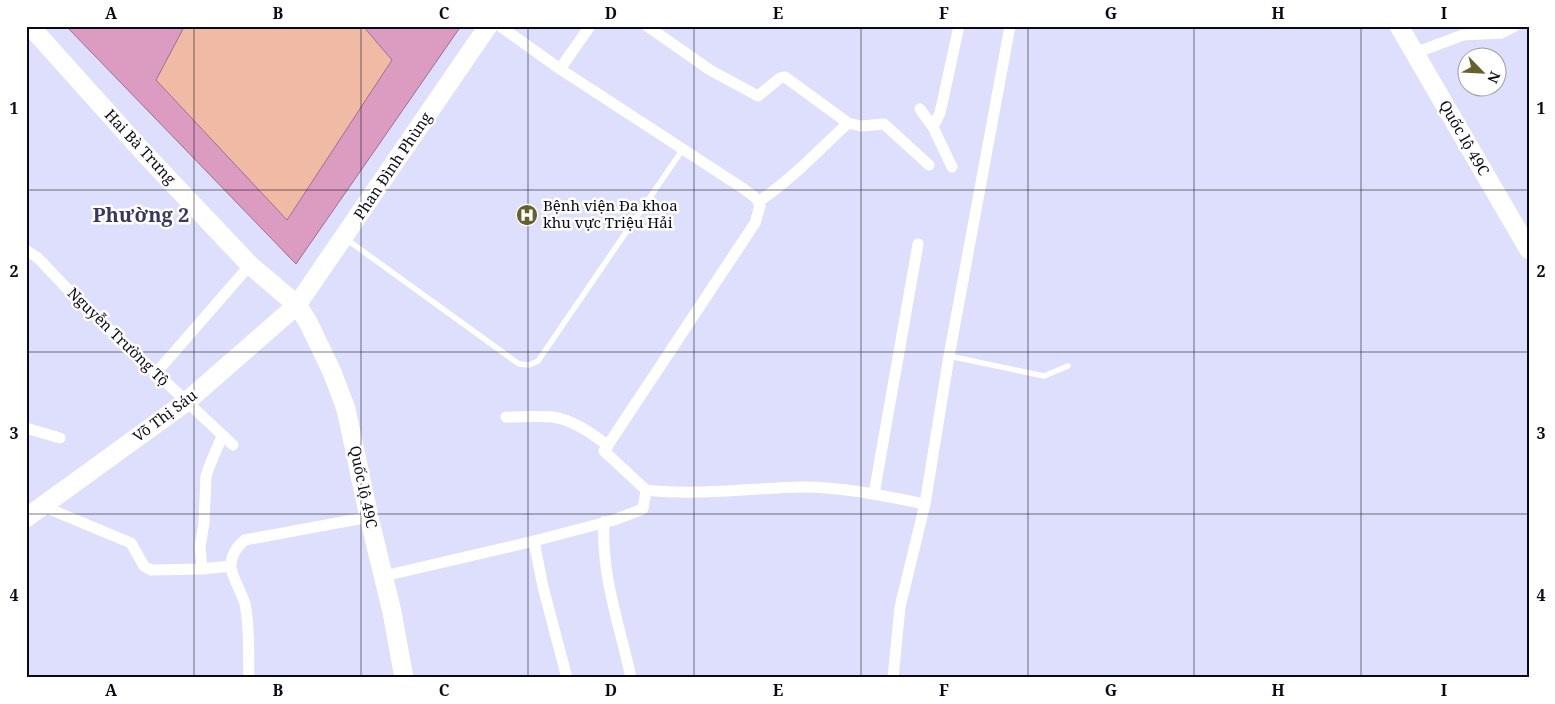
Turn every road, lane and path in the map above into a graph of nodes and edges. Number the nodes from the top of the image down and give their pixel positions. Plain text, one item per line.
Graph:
1 (30, 26) edge
2 (488, 26) edge
3 (500, 26) edge
4 (590, 26) edge
5 (647, 26) edge
6 (959, 26) edge
7 (1010, 26) edge
8 (1399, 26) edge
9 (1515, 26) edge
10 (1415, 53) junction
11 (560, 69) junction
12 (920, 109) dead end
13 (848, 122) junction
14 (933, 127) junction
15 (683, 149) junction
16 (929, 165) dead end
17 (952, 167) dead end
18 (758, 202) junction
19 (344, 237) junction
20 (918, 244) dead end
21 (26, 250) edge
22 (1529, 250) edge
23 (250, 265) junction
24 (297, 305) junction
25 (949, 356) junction
26 (1068, 366) dead end
27 (156, 374) junction
28 (186, 402) junction
29 (506, 417) dead end
30 (26, 428) edge
31 (222, 436) junction
32 (60, 438) dead end
33 (233, 445) dead end
34 (608, 446) junction
35 (646, 490) junction
36 (874, 494) junction
37 (924, 504) junction
38 (32, 512) edge
39 (368, 517) junction
40 (604, 522) junction
41 (534, 541) junction
42 (231, 566) junction
43 (202, 569) junction
44 (384, 576) junction
45 (249, 678) edge
46 (404, 678) edge
47 (568, 678) edge
48 (631, 678) edge
49 (893, 678) edge

1 - 23 main road, Hai Bà Trưng
2 - 19 main road, Phan Đình Phùng
3 - 11 street
4 - 11 street
5 - 13 street
6 - 14 street
7 - 25 street
8 - 10 main road, Quốc lộ 49C
9 - 10 street
10 - 22 main road, Quốc lộ 49C
11 - 15 street
12 - 14 street
13 - 16 street
13 - 18 street
14 - 17 street
15 - 18 street
15 - 19 lane
18 - 34 street
19 - 24 main road, Phan Đình Phùng
20 - 36 street
21 - 27 street, Nguyễn Trường Tộ
23 - 24 main road, Hai Bà Trưng
23 - 27 street
24 - 28 main road, Võ Thị Sáu
24 - 39 main road, Quốc lộ 49C
25 - 26 lane
25 - 37 street
27 - 28 street, Nguyễn Trường Tộ
28 - 31 street, Nguyễn Trường Tộ
28 - 38 main road, Võ Thị Sáu
29 - 34 street
30 - 32 street
31 - 33 street, Nguyễn Trường Tộ
31 - 43 street
34 - 35 street
35 - 36 street
35 - 40 street
36 - 37 street
37 - 49 street
38 - 43 street
39 - 42 street
39 - 44 main road, Quốc lộ 49C
40 - 41 street
40 - 48 street
41 - 44 street
41 - 47 street
42 - 43 street
42 - 45 street
44 - 46 main road, Quốc lộ 49C

